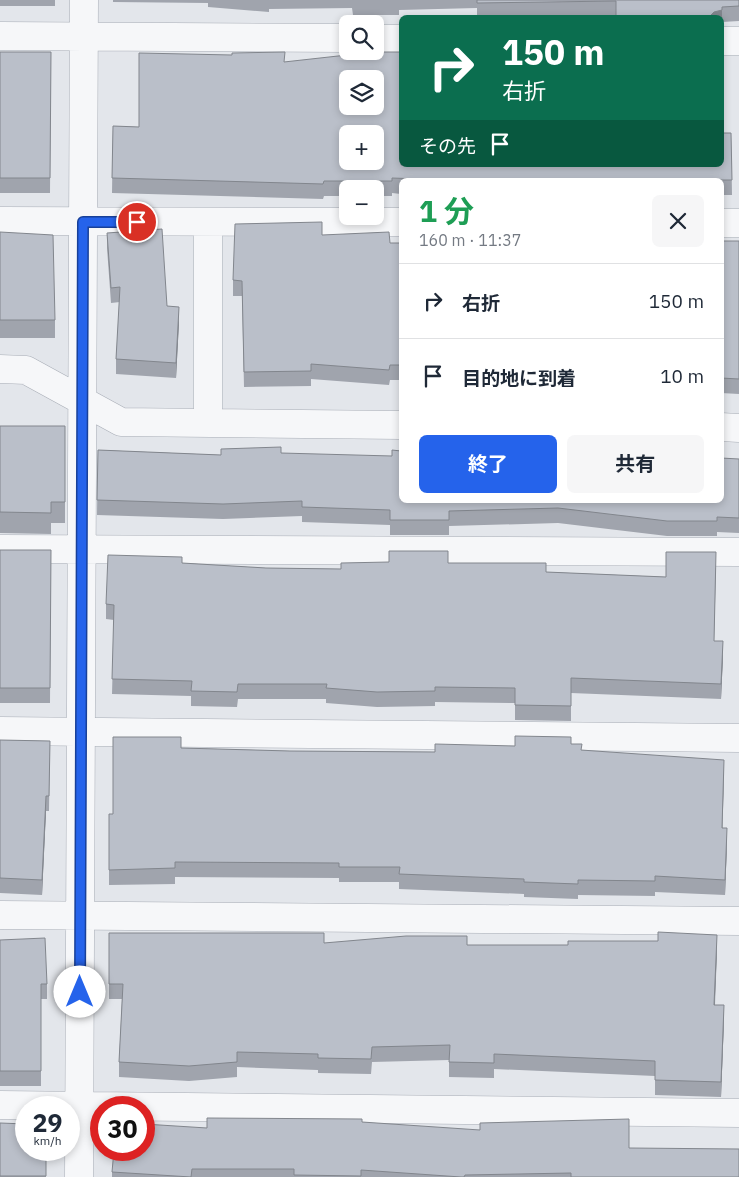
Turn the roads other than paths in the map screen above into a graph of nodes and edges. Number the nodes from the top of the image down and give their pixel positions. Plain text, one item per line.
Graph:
1 (84, 0) edge
2 (0, 36) edge
3 (84, 36) junction
4 (339, 38) edge
5 (384, 38) edge
6 (399, 39) edge
7 (724, 41) edge
8 (739, 41) edge
9 (0, 221) edge
10 (83, 222) junction
11 (208, 222) junction
12 (399, 222) edge
13 (724, 223) edge
14 (739, 223) edge
15 (0, 369) edge
16 (82, 401) junction
17 (208, 423) junction
18 (399, 424) edge
19 (724, 427) edge
20 (739, 428) edge
21 (0, 549) edge
22 (82, 549) junction
23 (739, 552) edge
24 (0, 731) edge
25 (81, 732) junction
26 (739, 738) edge
27 (0, 915) edge
28 (80, 916) junction
29 (739, 921) edge
30 (79, 1096) edge
31 (0, 1105) edge
32 (15, 1105) edge
33 (80, 1106) edge
34 (739, 1113) edge
35 (79, 1161) edge
36 (79, 1177) edge

1 - 3 street
2 - 3 street
3 - 4 street
3 - 10 street
5 - 6 street
7 - 8 street
9 - 10 street
10 - 11 street
10 - 16 street
11 - 12 street
11 - 17 street
13 - 14 street
15 - 16 street
16 - 17 street
16 - 22 street
17 - 18 street
19 - 20 street
21 - 22 street
22 - 23 street
22 - 25 street
24 - 25 street
25 - 26 street
25 - 28 street
27 - 28 street
28 - 29 street
28 - 30 street
31 - 32 street
33 - 34 street
35 - 36 street

